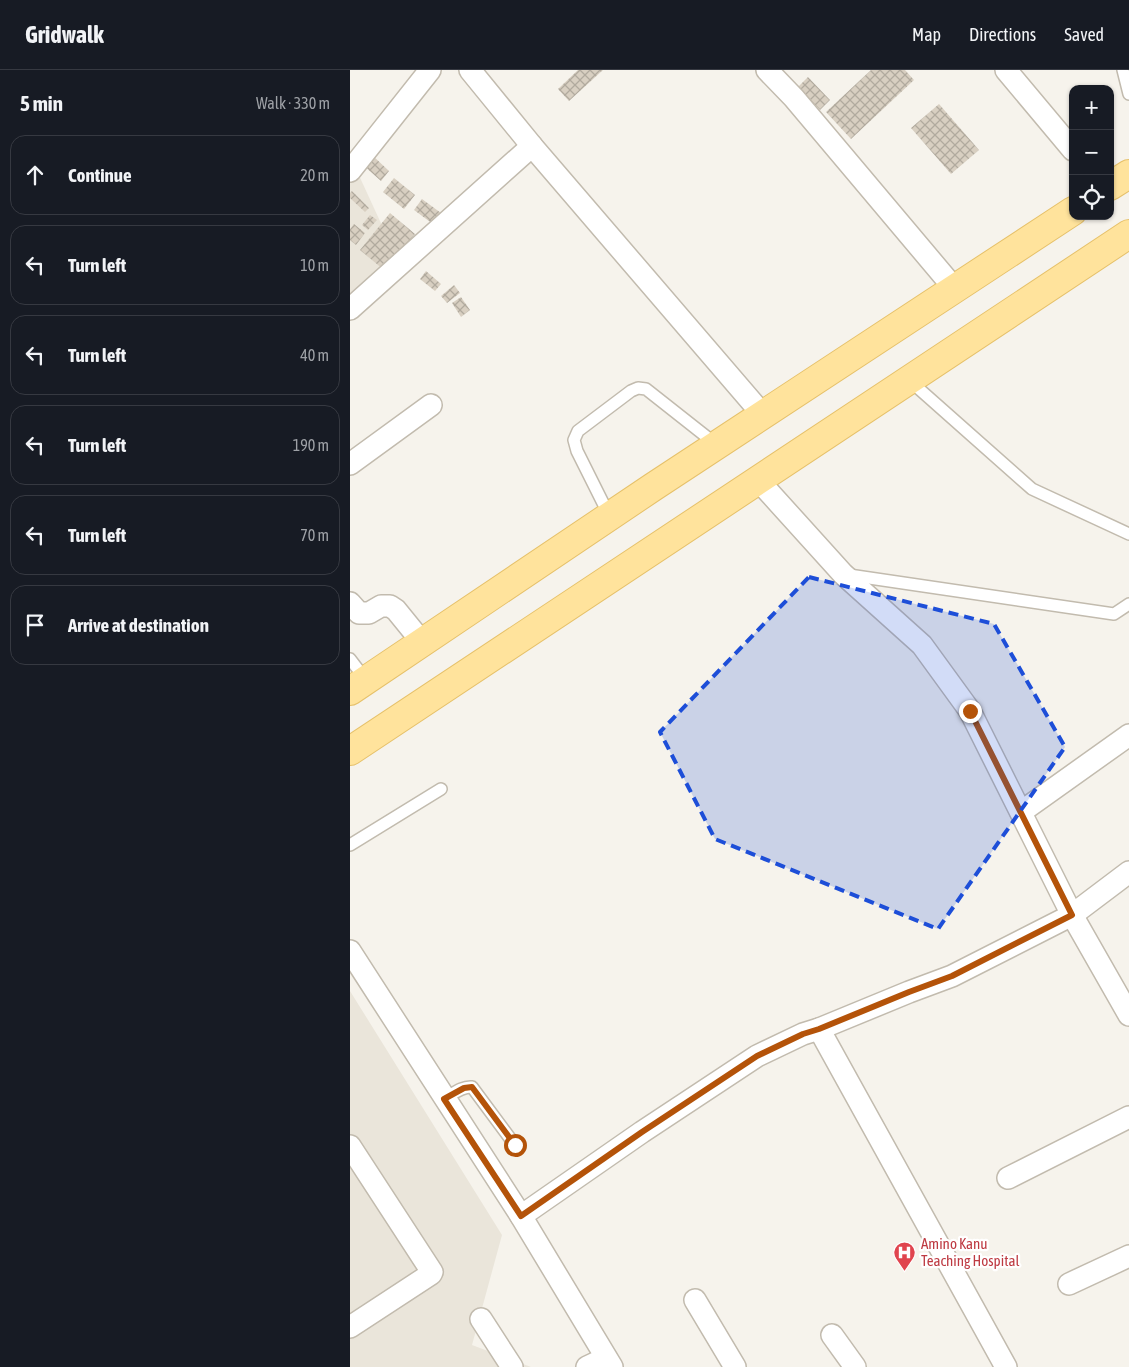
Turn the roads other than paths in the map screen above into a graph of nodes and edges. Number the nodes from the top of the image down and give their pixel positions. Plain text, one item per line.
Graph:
1 (430, 70) edge
2 (470, 70) edge
3 (766, 70) edge
4 (1006, 70) edge
5 (1123, 70) edge
6 (1129, 94) edge
7 (1069, 145) edge
8 (532, 146) junction
9 (350, 171) edge
10 (1129, 174) edge
11 (1114, 183) edge
12 (1069, 213) edge
13 (1129, 234) edge
14 (954, 288) junction
15 (350, 310) edge
16 (909, 380) junction
17 (431, 406) dead end
18 (763, 415) junction
19 (717, 445) junction
20 (350, 464) edge
21 (758, 480) junction
22 (610, 516) junction
23 (1129, 534) edge
24 (843, 574) junction
25 (350, 603) edge
26 (1129, 604) edge
27 (422, 642) junction
28 (355, 677) edge
29 (1129, 735) edge
30 (350, 751) edge
31 (441, 789) dead end
32 (1021, 812) junction
33 (350, 845) edge
34 (1129, 872) edge
35 (1072, 915) junction
36 (350, 951) edge
37 (1126, 1005) edge
38 (819, 1029) junction
39 (444, 1099) junction
40 (1129, 1117) edge
41 (515, 1145) dead end
42 (350, 1146) edge
43 (1008, 1178) dead end
44 (521, 1216) junction
45 (1129, 1256) edge
46 (1069, 1284) dead end
47 (695, 1300) dead end
48 (481, 1318) dead end
49 (350, 1327) edge
50 (832, 1335) dead end
51 (609, 1362) edge
52 (512, 1367) edge
53 (586, 1367) edge
54 (735, 1367) edge
55 (854, 1367) edge
56 (1006, 1367) edge

1 - 9 street
2 - 8 street
3 - 14 street
4 - 7 street
5 - 6 lane
8 - 15 street
8 - 18 street
10 - 11 main road
12 - 14 main road
13 - 16 main road
14 - 18 main road
16 - 21 main road
16 - 23 lane
17 - 20 street
18 - 19 main road
19 - 22 main road
19 - 22 lane
21 - 24 street
21 - 30 main road
22 - 27 main road
24 - 26 lane
24 - 32 street
25 - 27 street
27 - 28 main road
29 - 32 street
31 - 33 lane
32 - 35 street
34 - 35 street
35 - 37 street
35 - 38 street
36 - 39 street
38 - 44 street
38 - 56 street
39 - 41 lane
39 - 44 street
40 - 43 street
42 - 49 street
44 - 51 street
45 - 46 street
47 - 54 street
48 - 52 street
50 - 55 street
51 - 53 street

